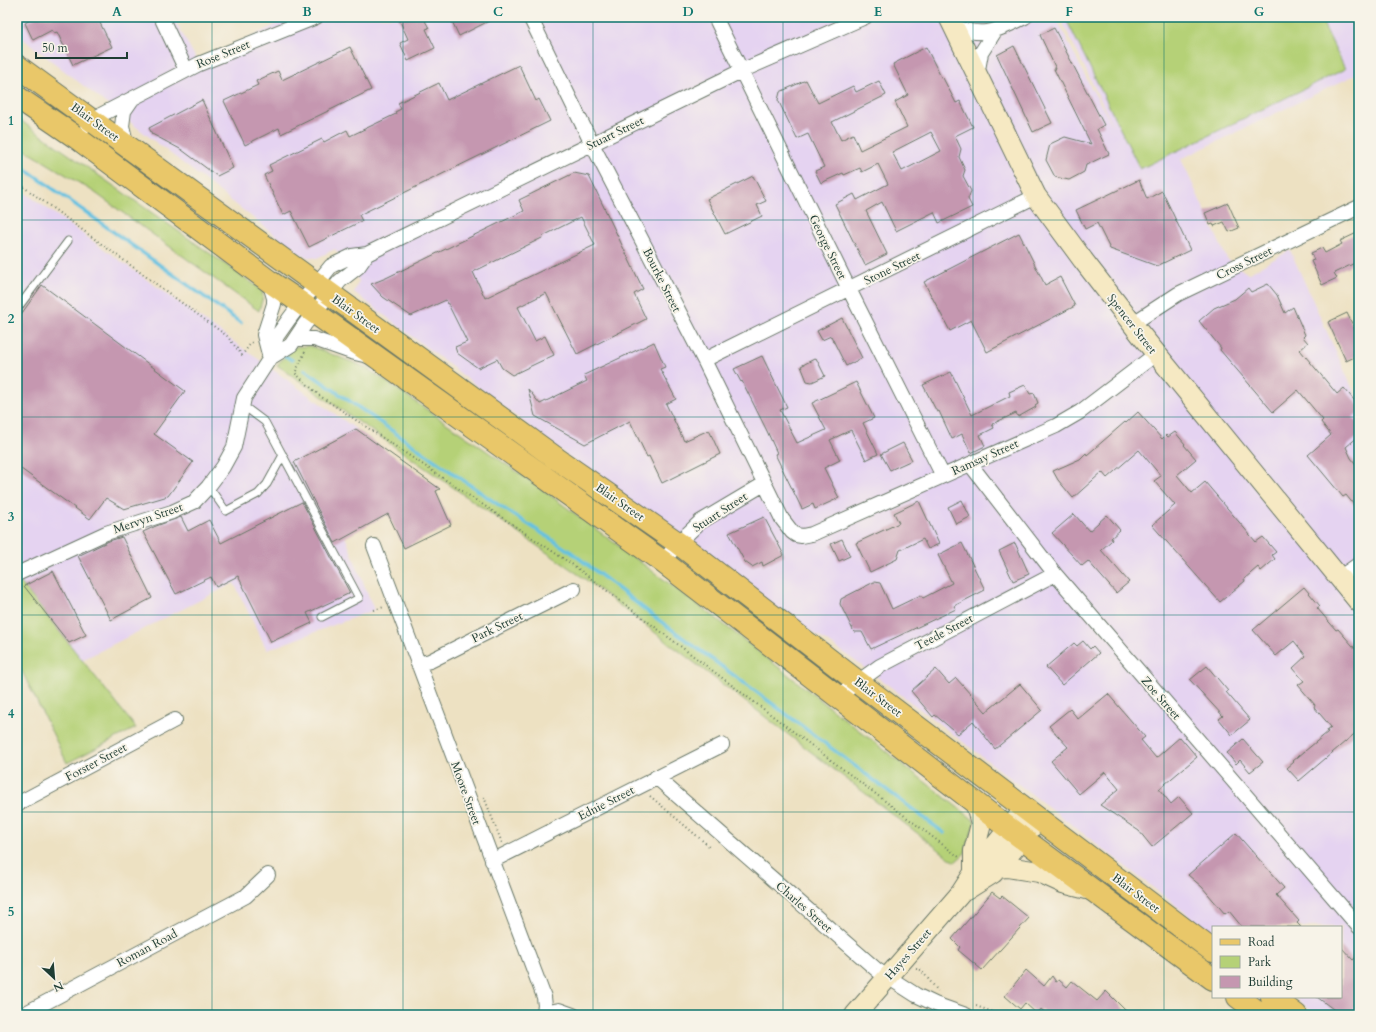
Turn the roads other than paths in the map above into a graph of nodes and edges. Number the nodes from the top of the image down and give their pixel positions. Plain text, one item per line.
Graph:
1 (162, 17) edge
2 (316, 17) edge
3 (530, 17) edge
4 (715, 17) edge
5 (865, 17) edge
6 (1025, 17) edge
7 (951, 22) edge
8 (995, 31) junction
9 (17, 66) edge
10 (186, 70) junction
11 (741, 71) junction
12 (977, 75) junction
13 (17, 97) edge
14 (133, 98) junction
15 (91, 120) junction
16 (77, 138) junction
17 (592, 144) junction
18 (127, 146) junction
19 (1036, 196) junction
20 (1359, 207) edge
21 (68, 241) dead end
22 (269, 281) junction
23 (323, 289) junction
24 (849, 289) junction
25 (308, 308) junction
26 (17, 309) edge
27 (1132, 324) junction
28 (295, 338) junction
29 (1156, 354) junction
30 (376, 357) junction
31 (270, 358) junction
32 (704, 360) junction
33 (241, 408) junction
34 (283, 455) junction
35 (970, 464) junction
36 (944, 476) junction
37 (764, 484) junction
38 (208, 487) junction
39 (802, 536) joint
40 (678, 543) junction
41 (374, 546) dead end
42 (663, 562) junction
43 (1359, 564) edge
44 (17, 574) edge
45 (1054, 574) junction
46 (1339, 578) junction
47 (574, 589) dead end
48 (1359, 602) edge
49 (322, 617) dead end
50 (418, 664) junction
51 (858, 682) junction
52 (837, 697) junction
53 (175, 720) dead end
54 (722, 745) dead end
55 (656, 778) junction
56 (17, 804) edge
57 (976, 804) junction
58 (1032, 814) junction
59 (1016, 834) junction
60 (492, 861) junction
61 (969, 866) junction
62 (997, 868) junction
63 (268, 875) dead end
64 (1091, 890) junction
65 (961, 893) junction
66 (1359, 927) edge
67 (1212, 950) edge
68 (894, 971) junction
69 (1212, 978) edge
70 (1239, 998) edge
71 (1273, 998) edge
72 (969, 1010) edge
73 (544, 1014) edge
74 (22, 1015) edge
75 (573, 1015) edge
76 (855, 1015) edge
77 (1262, 1015) edge
78 (1296, 1015) edge

1 - 10 street
2 - 10 street, Rose Street
3 - 17 street, Bourke Street
4 - 11 street, George Street
5 - 11 street, Stuart Street
6 - 8 street
7 - 8 street
7 - 12 main road, Spencer Street
8 - 12 street
9 - 15 main road, Blair Street
10 - 14 street, Rose Street
11 - 17 street, Stuart Street
11 - 24 street, George Street
12 - 19 main road, Spencer Street
13 - 16 main road, Blair Street
14 - 15 street, Rose Street
14 - 18 street
15 - 16 street, Rose Street
15 - 18 main road, Blair Street
16 - 22 main road, Blair Street
17 - 23 street, Stuart Street
17 - 32 street, Bourke Street
18 - 23 main road, Blair Street
19 - 24 street, Stone Street
19 - 27 main road, Spencer Street
20 - 27 street, Cross Street
21 - 26 lane
22 - 25 main road, Blair Street
22 - 31 street
23 - 25 street, Mervyn Street
23 - 40 main road, Blair Street
24 - 32 street, Stone Street
24 - 36 street, George Street
25 - 28 street, Mervyn Street
25 - 30 main road, Blair Street
25 - 31 street, Mervyn Street
27 - 29 main road, Spencer Street
28 - 30 street
28 - 31 street, Mervyn Street
29 - 35 street, Ramsay Street
29 - 46 main road, Spencer Street
30 - 42 main road, Blair Street
31 - 33 street, Mervyn Street
32 - 37 street, Bourke Street
33 - 34 lane
33 - 38 street, Mervyn Street
34 - 38 lane
34 - 49 lane
35 - 36 street, Ramsay Street
35 - 45 street, Zoe Street
36 - 39 street, Ramsay Street
37 - 39 street, Bourke Street
37 - 40 street, Stuart Street
38 - 44 street, Mervyn Street
40 - 42 street, Stuart Street
40 - 51 main road, Blair Street
41 - 50 street, Moore Street
42 - 52 main road, Blair Street
43 - 46 street
45 - 51 street, Teede Street
45 - 66 street, Zoe Street
46 - 48 main road, Spencer Street
47 - 50 street, Park Street
50 - 60 street, Moore Street
51 - 52 street, Teede Street
51 - 58 main road, Blair Street
52 - 57 main road, Blair Street
53 - 56 street, Forster Street
54 - 55 street, Ednie Street
55 - 60 street, Ednie Street
55 - 68 street, Charles Street
57 - 59 main road, Blair Street
57 - 61 main road
58 - 59 main road, Hayes Street
58 - 67 main road, Blair Street
59 - 61 main road, Hayes Street
59 - 62 main road, Hayes Street
59 - 64 main road, Blair Street
60 - 73 street, Moore Street
61 - 65 main road, Hayes Street
62 - 64 main road
62 - 65 main road, Hayes Street
63 - 74 street, Roman Road
64 - 69 main road, Blair Street
65 - 68 main road, Hayes Street
68 - 72 street, Charles Street
68 - 76 main road, Hayes Street
70 - 77 main road
71 - 78 main road
73 - 75 street, Moore Street

